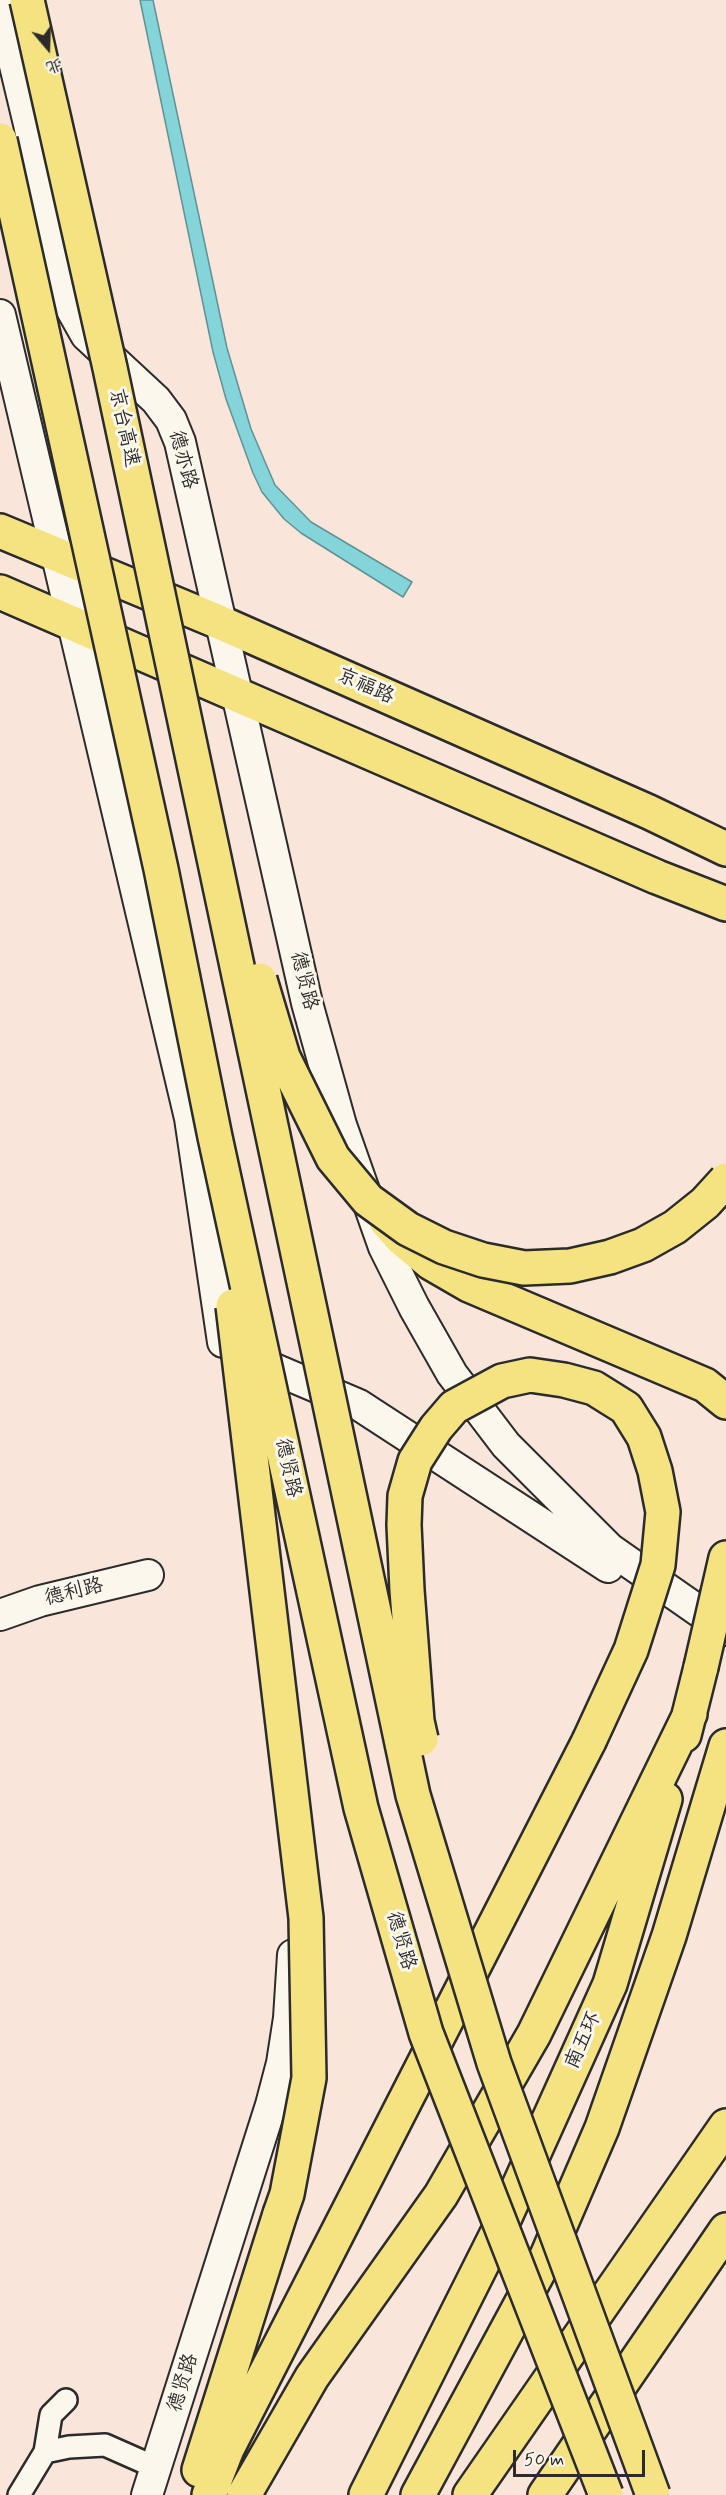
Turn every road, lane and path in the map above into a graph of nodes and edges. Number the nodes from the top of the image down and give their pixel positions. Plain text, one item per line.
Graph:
1 (27, 0) edge
2 (0, 3) edge
3 (29, 124) junction
4 (0, 140) edge
5 (0, 198) edge
6 (0, 315) edge
7 (0, 531) edge
8 (57, 556) junction
9 (0, 592) edge
10 (219, 622) junction
11 (73, 624) junction
12 (236, 694) junction
13 (186, 724) junction
14 (726, 849) edge
15 (726, 904) edge
16 (215, 1137) junction
17 (726, 1180) edge
18 (368, 1200) junction
19 (224, 1348) junction
20 (726, 1402) edge
21 (726, 1558) edge
22 (148, 1575) dead end
23 (0, 1615) edge
24 (726, 1630) edge
25 (714, 1659) edge
26 (690, 1714) junction
27 (726, 1746) edge
28 (480, 2023) junction
29 (726, 2126) edge
30 (726, 2230) edge
31 (66, 2400) dead end
32 (45, 2452) junction
33 (152, 2481) edge
34 (19, 2495) edge
35 (191, 2495) edge
36 (209, 2495) edge
37 (244, 2495) edge
38 (366, 2495) edge
39 (418, 2495) edge
40 (470, 2495) edge
41 (545, 2495) edge
42 (606, 2495) edge
43 (653, 2495) edge

1 - 13 highway, 京台高速, bridge
2 - 3 street, 德亦路
3 - 5 street
3 - 10 street, 德亦路
4 - 16 highway, 德贤路, bridge
6 - 8 street
7 - 8 highway, 京福路
8 - 10 highway, 京福路
8 - 11 street, 德贤路
9 - 11 highway
10 - 12 street, 德贤路
10 - 14 highway, 京福路
11 - 12 highway
11 - 19 street, 德贤路
12 - 15 highway
12 - 24 street, 德贤路
13 - 18 highway, bridge
13 - 28 highway, 京台高速, bridge
16 - 35 highway, bridge
16 - 42 highway, 德贤路, bridge
17 - 18 highway, bridge
18 - 20 highway, bridge
19 - 25 street
19 - 33 street, 德贤路
21 - 25 highway, 南五环, bridge
22 - 23 street, 德利路
25 - 26 highway, 南五环
26 - 37 highway
26 - 38 highway, 南五环
27 - 39 highway
28 - 36 highway, bridge
28 - 43 highway, bridge
29 - 40 highway
30 - 41 highway
31 - 32 street
32 - 33 street
32 - 34 street

